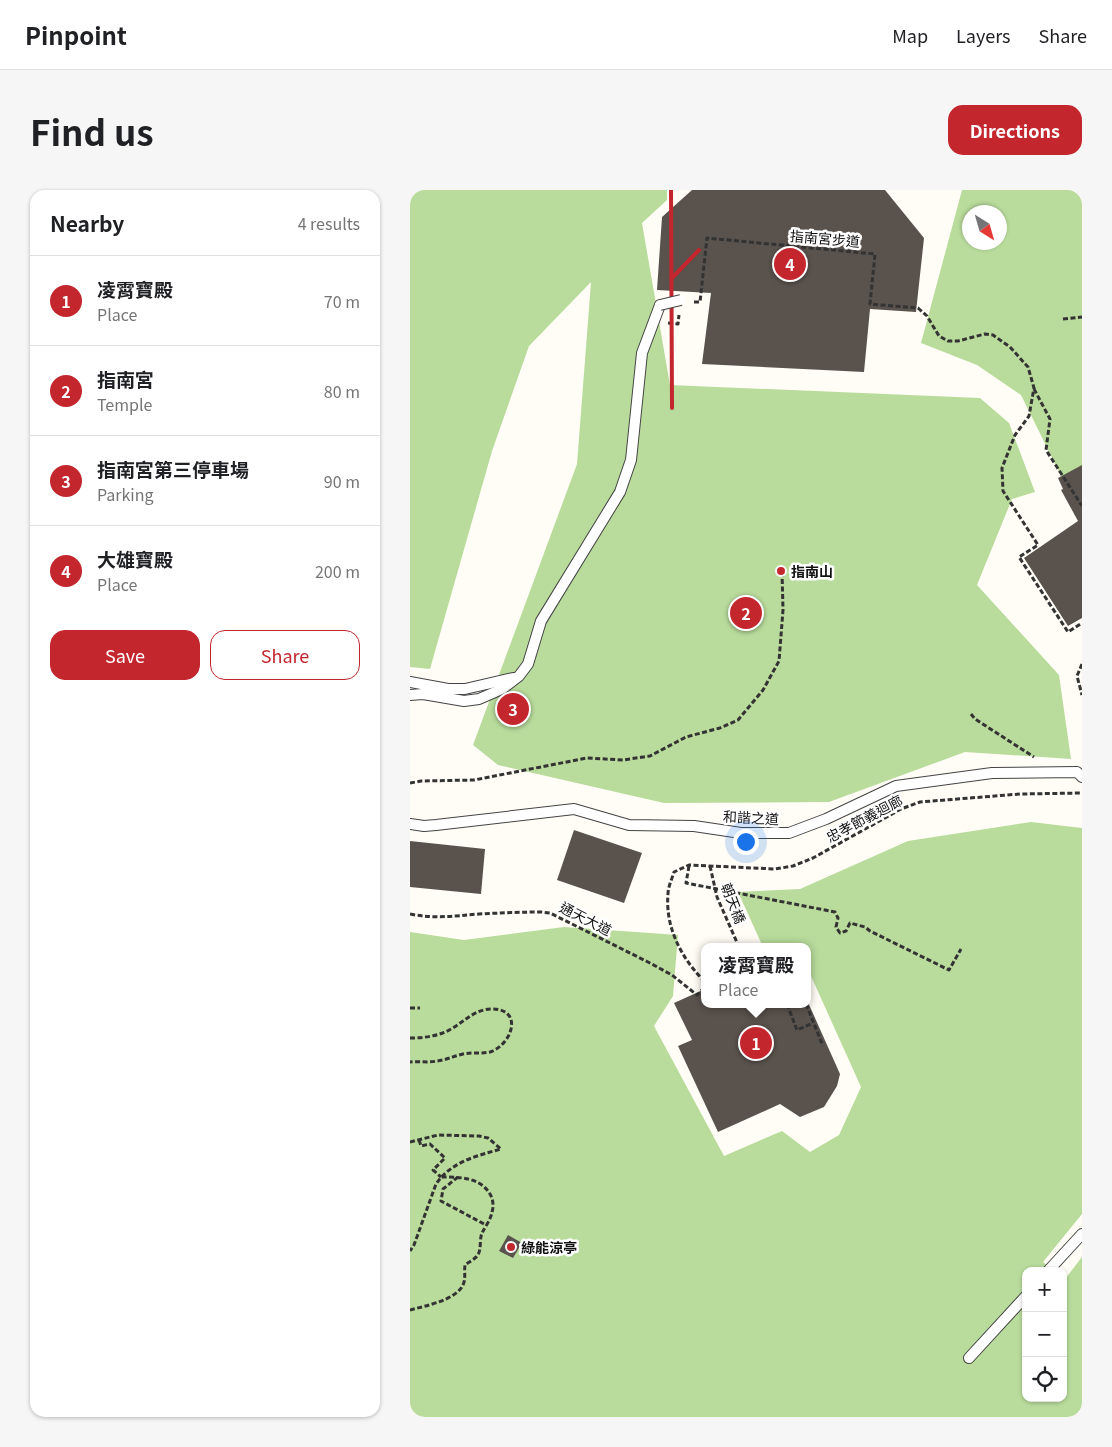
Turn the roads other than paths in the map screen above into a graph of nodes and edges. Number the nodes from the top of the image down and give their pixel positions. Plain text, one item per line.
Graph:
1 (681, 300) road end
2 (519, 676) junction
3 (410, 682) edge
4 (410, 695) edge
5 (1082, 777) edge
6 (410, 824) edge
7 (1082, 1234) edge
8 (1052, 1267) edge
9 (1022, 1300) edge
10 (969, 1358) dead end

1 - 2 lane, bridge
2 - 3 lane
2 - 4 lane
5 - 6 lane, 和諧之道
7 - 8 lane
9 - 10 lane

